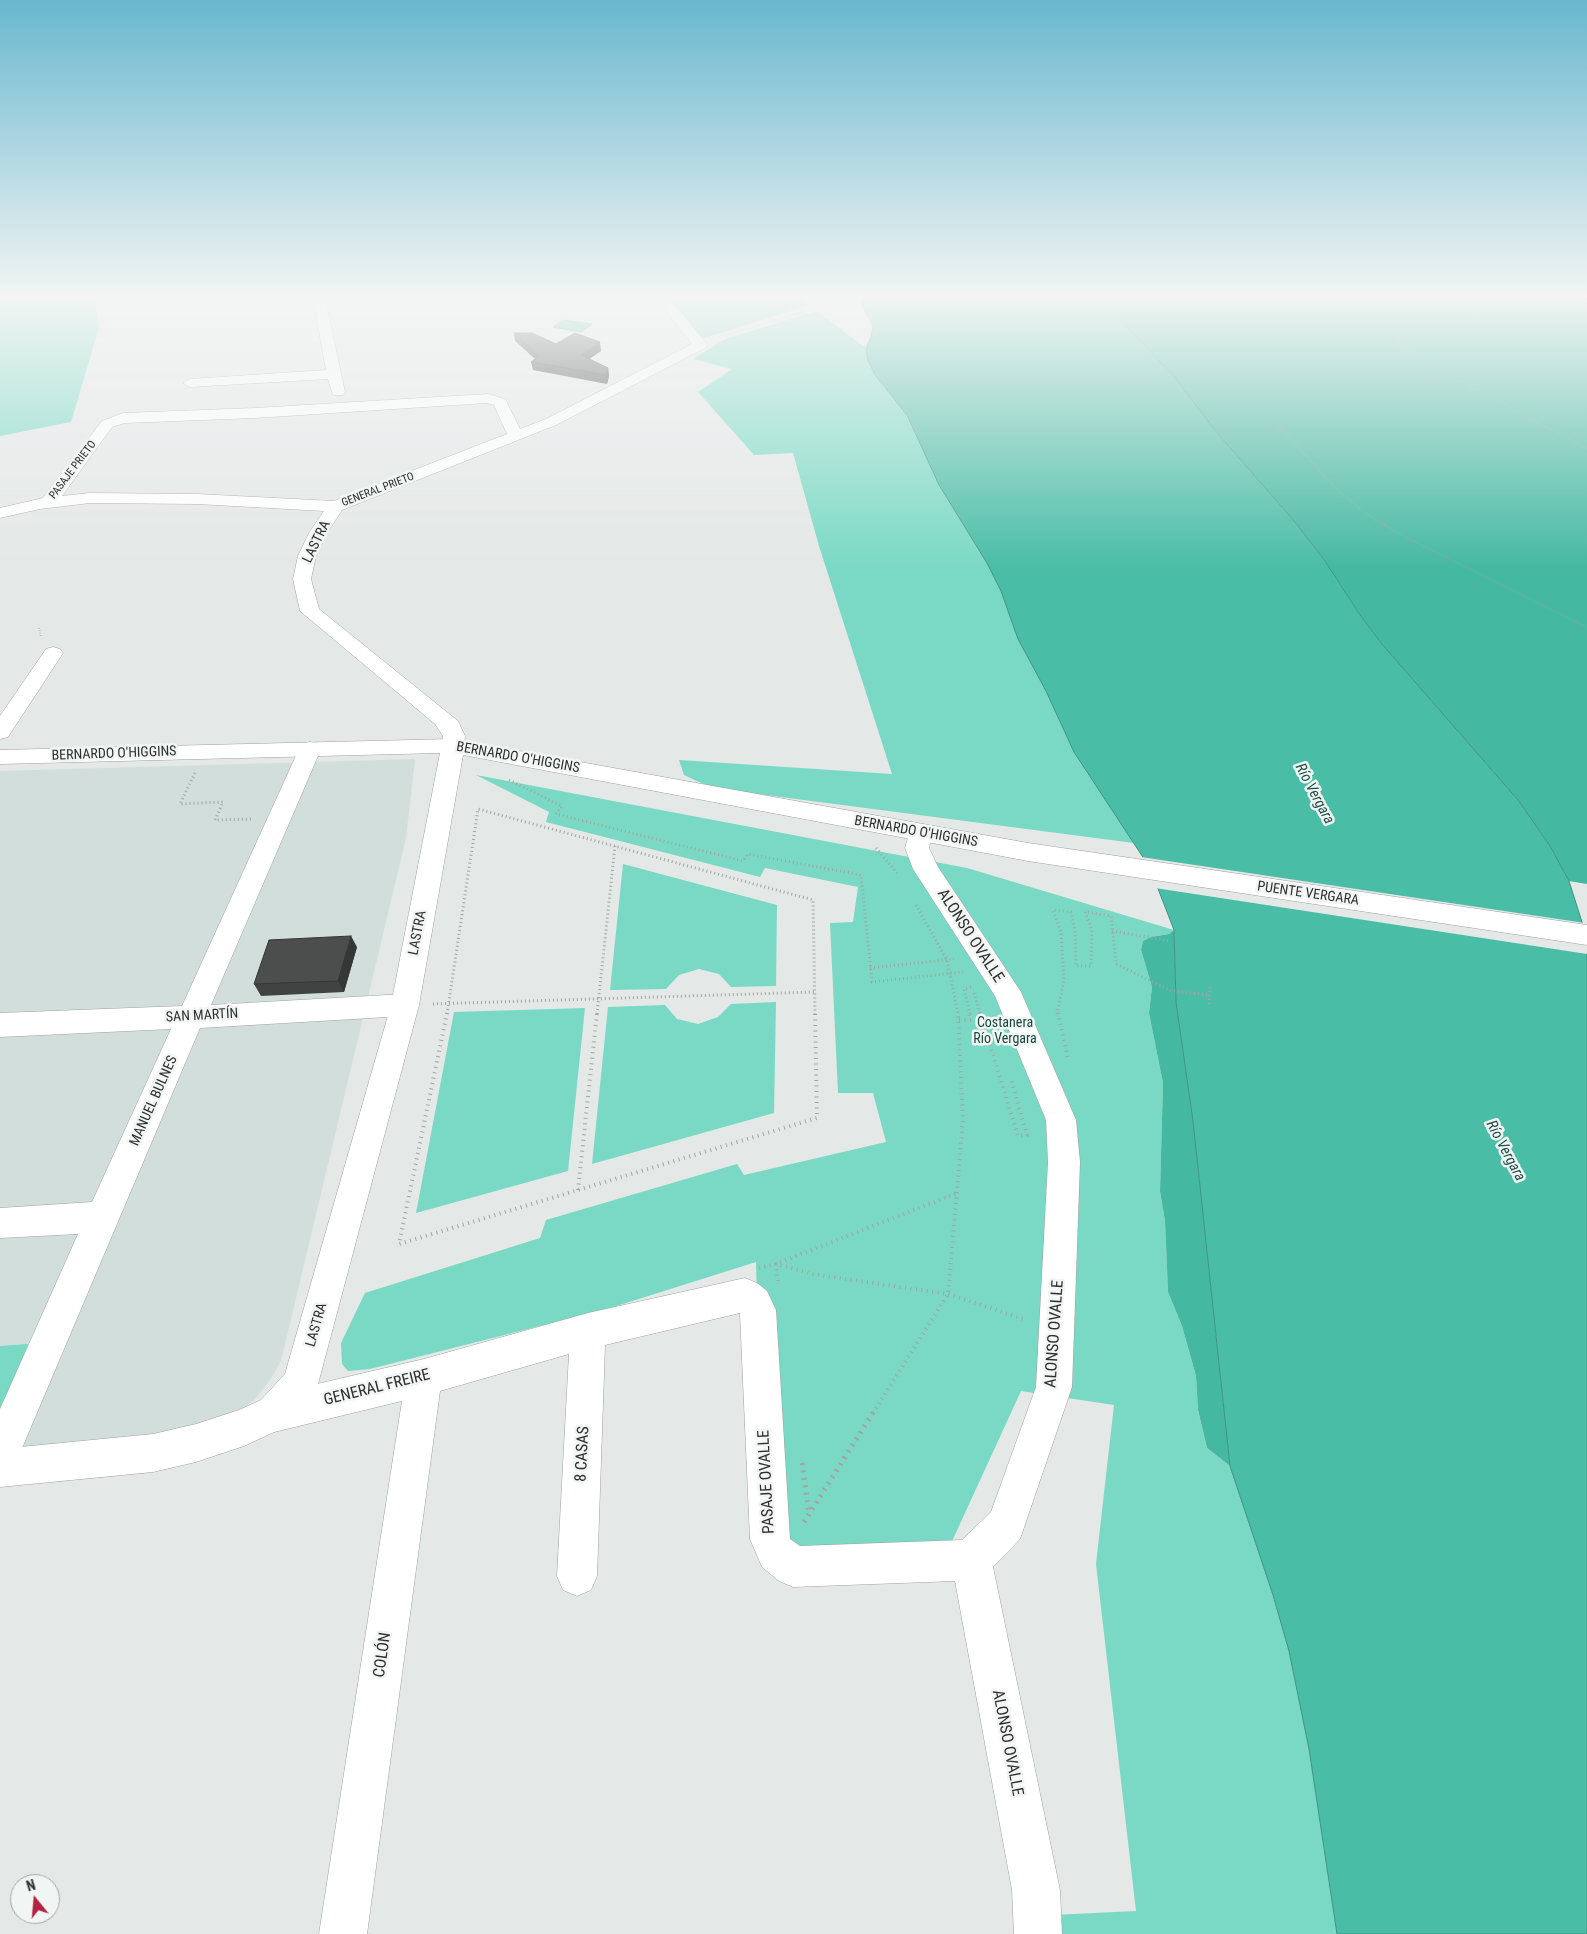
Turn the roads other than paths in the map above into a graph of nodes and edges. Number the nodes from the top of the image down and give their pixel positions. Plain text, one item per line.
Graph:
1 (337, 388) edge
2 (618, 388) edge
3 (342, 408) junction
4 (516, 436) junction
5 (49, 502) junction
6 (336, 506) junction
7 (0, 513) edge
8 (53, 652) dead end
9 (0, 732) edge
10 (453, 746) junction
11 (310, 749) junction
12 (0, 757) edge
13 (920, 833) junction
14 (1028, 852) joint
15 (1587, 935) edge
16 (404, 1005) junction
17 (191, 1017) junction
18 (0, 1025) edge
19 (102, 1217) junction
20 (0, 1223) edge
21 (752, 1300) joint
22 (588, 1332) junction
23 (424, 1377) junction
24 (274, 1413) junction
25 (0, 1454) edge
26 (0, 1468) edge
27 (972, 1560) junction
28 (577, 1576) dead end
29 (343, 1934) edge
30 (1038, 1934) edge

1 - 3 street
2 - 4 street, GENERAL PRIETO
3 - 4 street, PASAJE PRIETO
3 - 5 street, PASAJE PRIETO
4 - 6 street, GENERAL PRIETO
5 - 6 street, GENERAL PRIETO
5 - 7 street, GENERAL PRIETO
6 - 10 street, LASTRA
8 - 9 street
10 - 11 street, BERNARDO O'HIGGINS
10 - 13 street, BERNARDO O'HIGGINS
10 - 16 street, LASTRA
11 - 12 street, BERNARDO O'HIGGINS
11 - 17 street, MANUEL BULNES
13 - 14 street, BERNARDO O'HIGGINS
13 - 27 street, ALONSO OVALLE
14 - 15 street, PUENTE VERGARA
16 - 17 street, SAN MARTÍN
16 - 24 street, LASTRA
17 - 18 street, SAN MARTÍN
17 - 19 street, MANUEL BULNES
19 - 20 street
19 - 25 street, MANUEL BULNES
21 - 22 street, GENERAL FREIRE
21 - 27 street, PASAJE OVALLE
22 - 23 street, GENERAL FREIRE
22 - 28 street, 8 CASAS
23 - 24 street, GENERAL FREIRE
23 - 29 street, COLÓN
24 - 26 street, GENERAL FREIRE
27 - 30 street, ALONSO OVALLE

